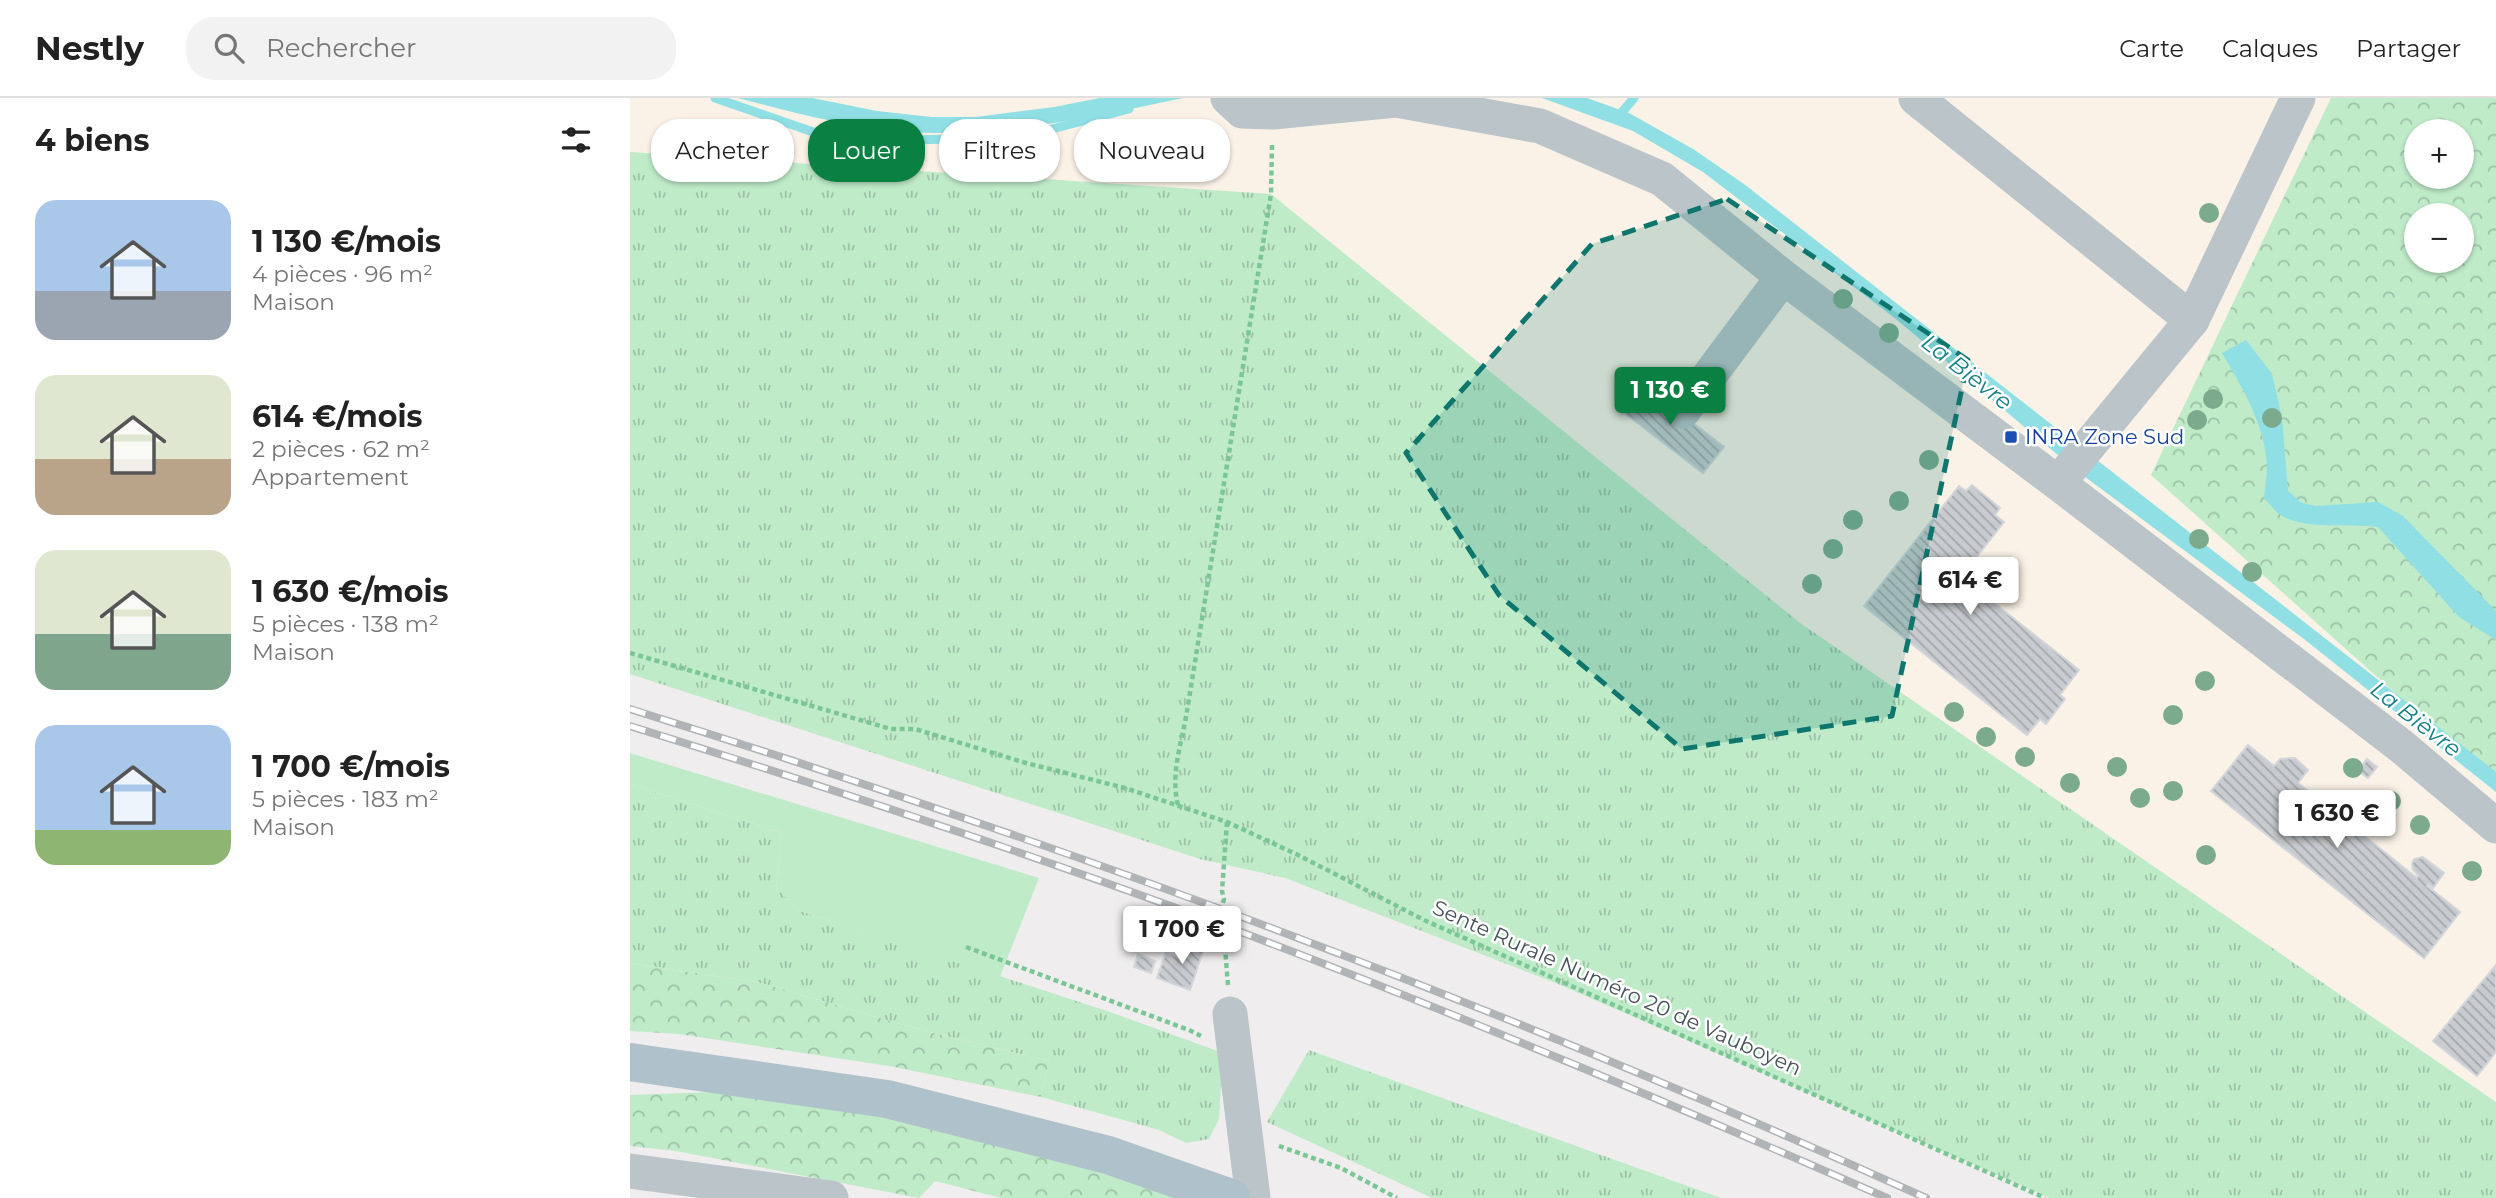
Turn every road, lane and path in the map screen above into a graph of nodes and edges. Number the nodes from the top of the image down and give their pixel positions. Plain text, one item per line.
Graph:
1 (1228, 98) edge
2 (1916, 98) edge
3 (2298, 98) edge
4 (1273, 112) junction
5 (1783, 277) junction
6 (2192, 320) junction
7 (1683, 411) dead end
8 (2071, 468) junction
9 (630, 653) edge
10 (1178, 806) junction
11 (1227, 822) junction
12 (2496, 826) edge
13 (966, 947) dead end
14 (1230, 1014) joint
15 (1236, 1055) junction
16 (630, 1062) edge
17 (687, 1070) junction
18 (630, 1074) edge
19 (1245, 1134) junction
20 (630, 1171) edge
21 (831, 1198) edge
22 (1231, 1198) edge
23 (1253, 1198) edge
24 (1397, 1198) edge
25 (2045, 1198) edge

1 - 4 street
2 - 6 street
3 - 6 street
4 - 5 street
4 - 10 path
5 - 7 street
5 - 8 street
6 - 8 street
8 - 12 street
9 - 10 path, Sente Rurale Numéro 20 de Vauboyen
10 - 11 path, Sente Rurale Numéro 20 de Vauboyen
11 - 14 path
11 - 25 path, Sente Rurale Numéro 20 de Vauboyen
13 - 15 path
14 - 15 street
15 - 19 street
16 - 17 main road
17 - 18 main road
17 - 22 main road
19 - 23 street
19 - 24 path
20 - 21 street

